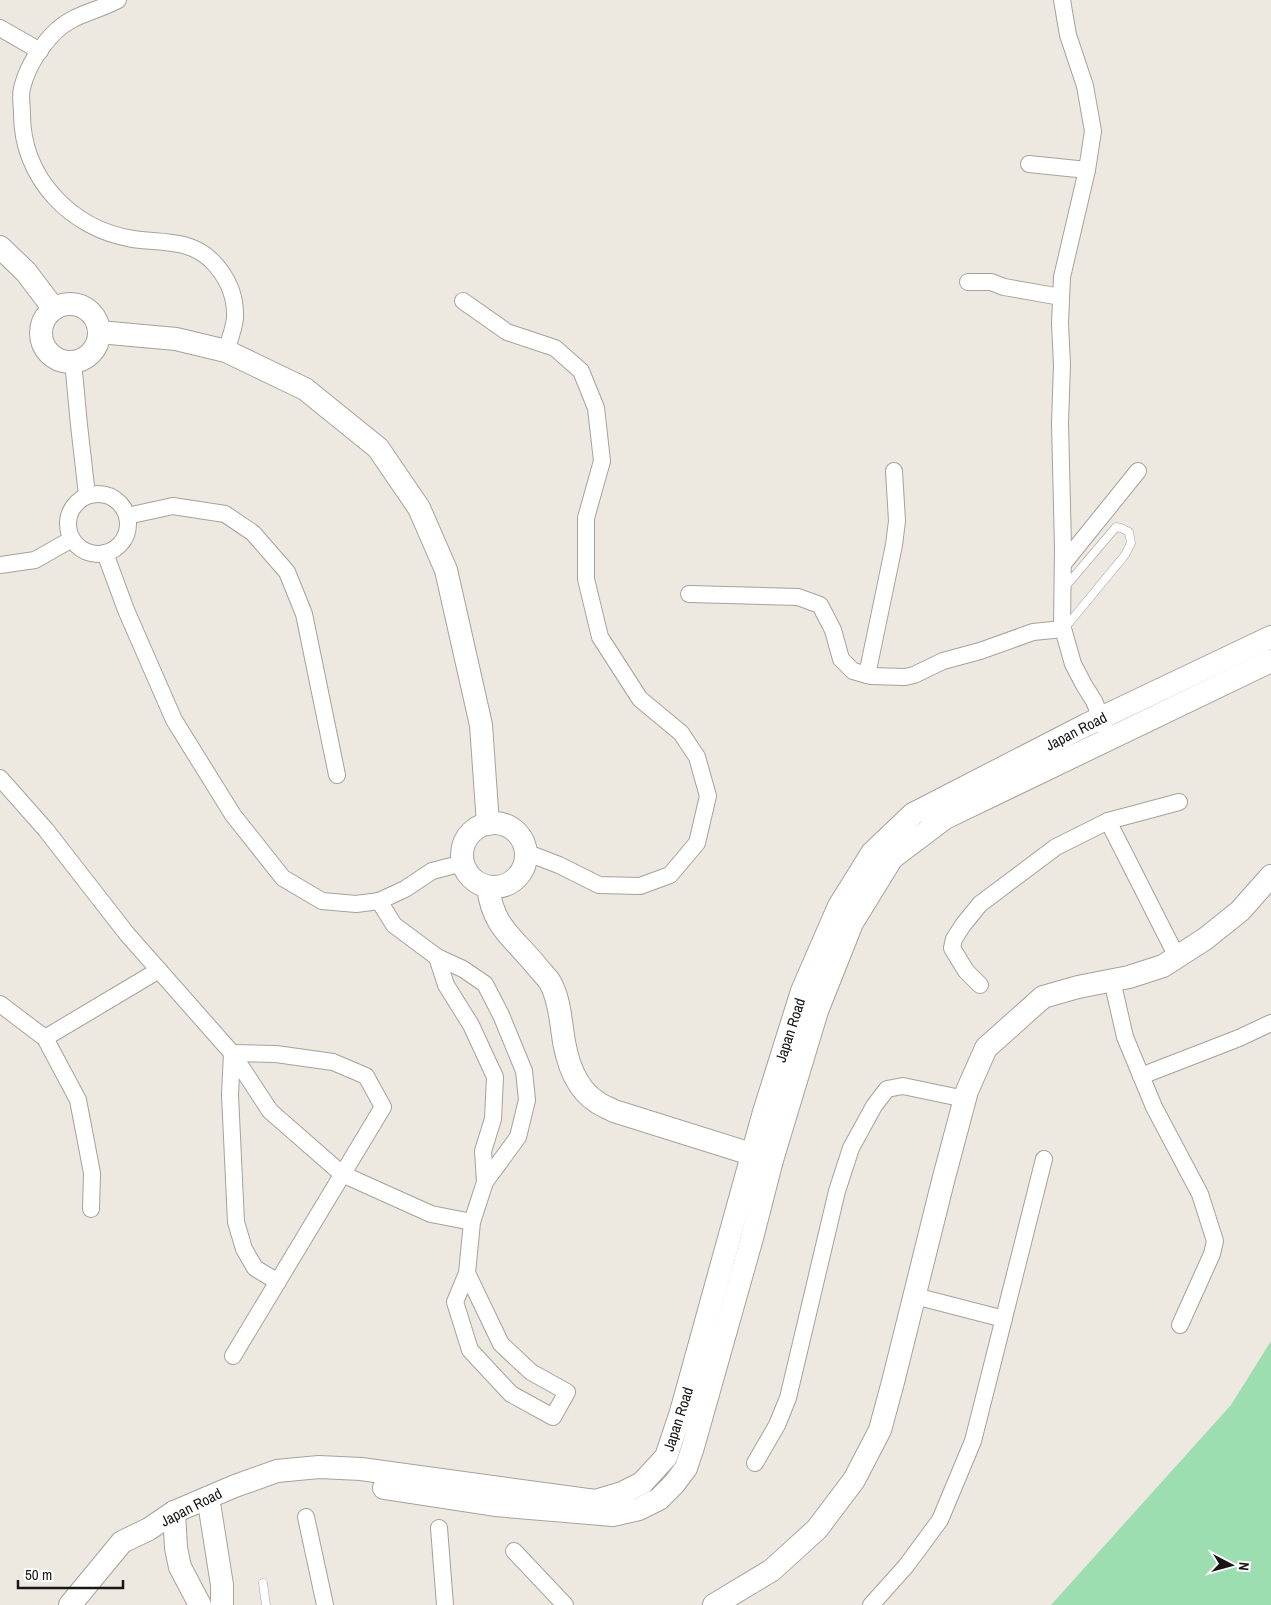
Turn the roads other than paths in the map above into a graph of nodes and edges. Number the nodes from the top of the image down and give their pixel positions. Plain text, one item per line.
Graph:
1 (118, 0) edge
2 (1062, 0) edge
3 (0, 28) edge
4 (40, 52) junction
5 (1029, 164) dead end
6 (1087, 170) junction
7 (0, 247) edge
8 (968, 282) dead end
9 (1061, 297) junction
10 (463, 301) dead end
11 (54, 308) junction
12 (99, 332) junction
13 (226, 351) junction
14 (73, 361) junction
15 (894, 471) dead end
16 (1138, 471) dead end
17 (87, 495) junction
18 (127, 516) junction
19 (72, 538) junction
20 (105, 553) junction
21 (0, 564) edge
22 (1062, 564) junction
23 (1062, 591) junction
24 (689, 594) dead end
25 (1063, 629) junction
26 (1271, 636) edge
27 (1271, 661) edge
28 (867, 675) junction
29 (1105, 728) junction
30 (337, 775) dead end
31 (0, 778) edge
32 (1179, 802) dead end
33 (1108, 821) junction
34 (488, 824) junction
35 (525, 852) junction
36 (463, 863) junction
37 (1271, 876) edge
38 (488, 887) junction
39 (379, 900) junction
40 (437, 957) junction
41 (1177, 958) junction
42 (159, 970) junction
43 (1112, 980) junction
44 (980, 985) dead end
45 (0, 1004) edge
46 (1271, 1023) edge
47 (45, 1038) junction
48 (232, 1053) junction
49 (1141, 1076) junction
50 (965, 1099) junction
51 (762, 1157) junction
52 (1044, 1159) dead end
53 (342, 1174) junction
54 (485, 1182) junction
55 (91, 1209) dead end
56 (472, 1222) junction
57 (467, 1273) junction
58 (278, 1282) junction
59 (915, 1296) junction
60 (1004, 1319) junction
61 (1180, 1325) dead end
62 (233, 1356) dead end
63 (755, 1463) dead end
64 (209, 1504) junction
65 (306, 1517) dead end
66 (175, 1518) junction
67 (438, 1528) dead end
68 (514, 1551) dead end
69 (263, 1583) dead end
70 (70, 1605) edge
71 (200, 1605) edge
72 (222, 1605) edge
73 (266, 1605) edge
74 (325, 1605) edge
75 (445, 1605) edge
76 (565, 1605) edge
77 (714, 1605) edge
78 (871, 1605) edge

1 - 4 street
2 - 6 street
3 - 4 street
4 - 13 street
5 - 6 street
6 - 9 street
7 - 11 street
8 - 9 street
9 - 22 street
10 - 35 street
11 - 12 street
11 - 14 street
12 - 13 street
12 - 14 street
13 - 34 street
14 - 17 street
15 - 28 street
16 - 22 street
17 - 18 street
17 - 19 street
18 - 20 street
18 - 30 street
19 - 20 street
19 - 21 street
20 - 39 street
22 - 23 street
23 - 25 street
23 - 25 lane
24 - 28 street
25 - 28 street
25 - 29 street
26 - 29 street, Japan Road
27 - 29 street, Japan Road
29 - 51 street, Japan Road
31 - 42 street
32 - 33 street
33 - 41 street
33 - 44 street
34 - 35 street
34 - 36 street
35 - 38 street
36 - 38 street
36 - 39 street
37 - 41 street
38 - 51 street
39 - 40 street
40 - 54 street
40 - 54 street
41 - 43 street
42 - 47 street
42 - 48 street
43 - 49 street
43 - 50 street
45 - 47 street
46 - 49 street
47 - 55 street
48 - 53 street
48 - 53 street
48 - 58 street
49 - 61 street
50 - 59 street
50 - 63 street
51 - 64 street, Japan Road
52 - 60 street
53 - 56 street
53 - 58 street
54 - 56 street
56 - 57 street
57 - 57 street
58 - 62 street
59 - 60 street
59 - 77 street
60 - 78 street
64 - 66 street, Japan Road
64 - 72 street
65 - 74 street
66 - 70 street, Japan Road
66 - 71 street
67 - 75 street
68 - 76 street
69 - 73 lane

